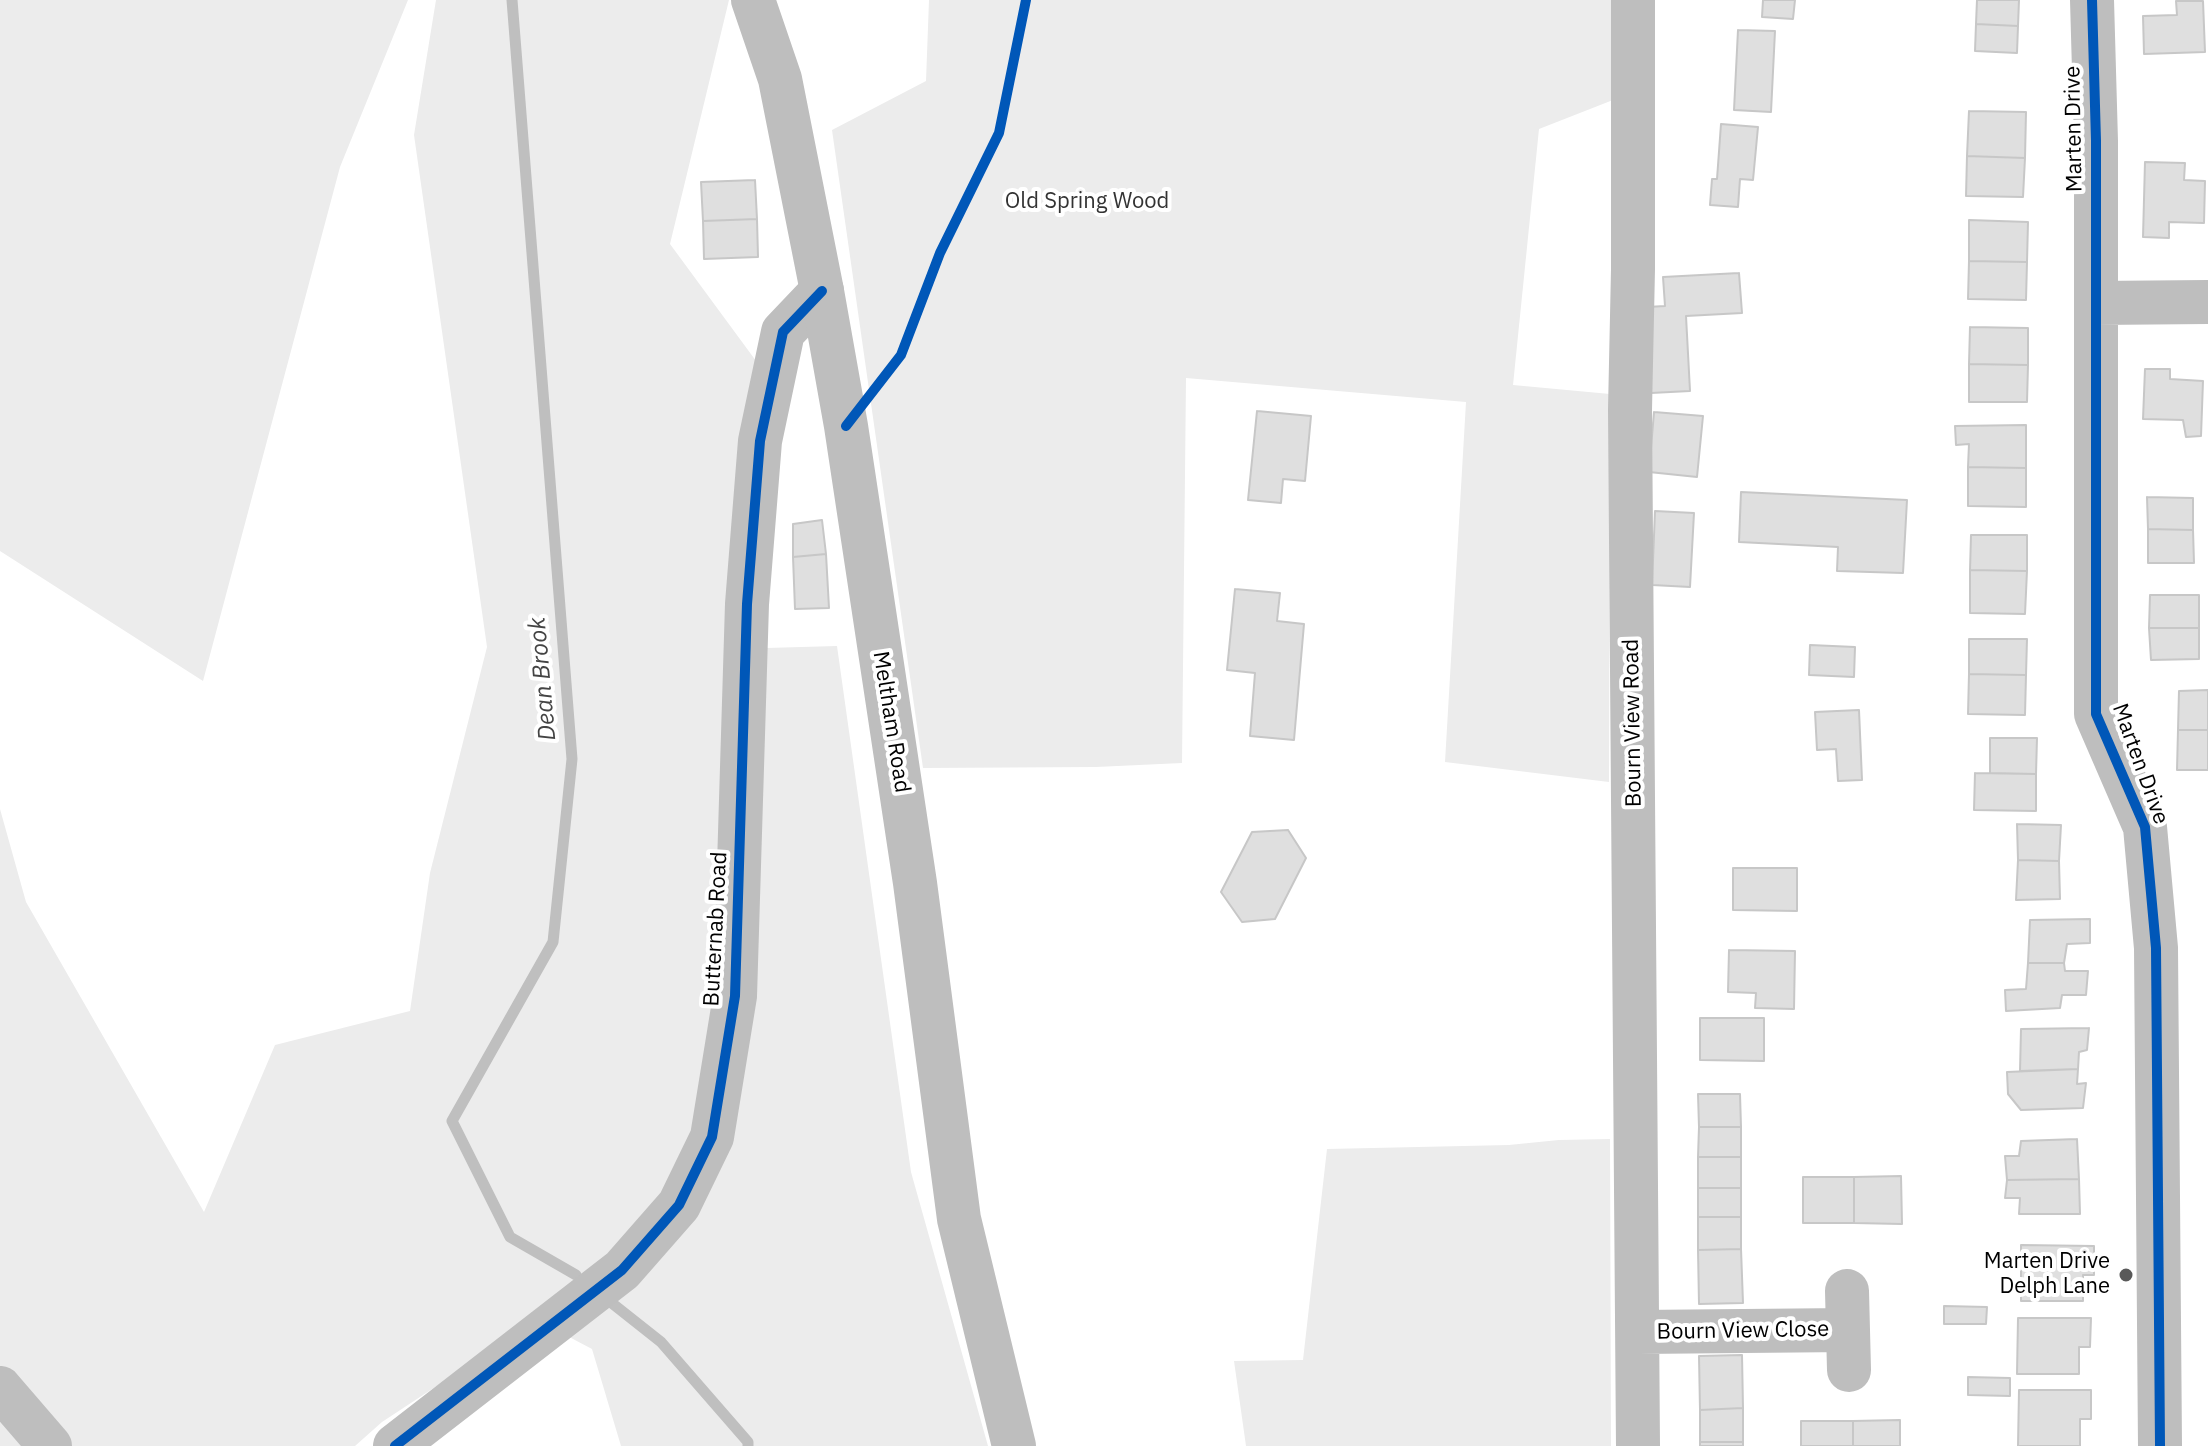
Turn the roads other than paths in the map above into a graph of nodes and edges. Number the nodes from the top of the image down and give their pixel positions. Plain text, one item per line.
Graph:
1 (753, 0) edge
2 (1633, 0) edge
3 (2092, 0) edge
4 (822, 291) junction
5 (2208, 302) edge
6 (2096, 303) junction
7 (1848, 1330) dead end
8 (1638, 1332) junction
9 (0, 1388) edge
10 (50, 1446) edge
11 (395, 1446) edge
12 (1014, 1446) edge
13 (1638, 1446) edge
14 (2160, 1446) edge

1 - 4 street, Meltham Road
2 - 8 street, Bourn View Road
3 - 6 street, Marten Drive
4 - 11 street, Butternab Road
4 - 12 street, Meltham Road
5 - 6 street
6 - 14 street, Marten Drive
7 - 8 street, Bourn View Close
8 - 13 street, Bourn View Road
9 - 10 street

